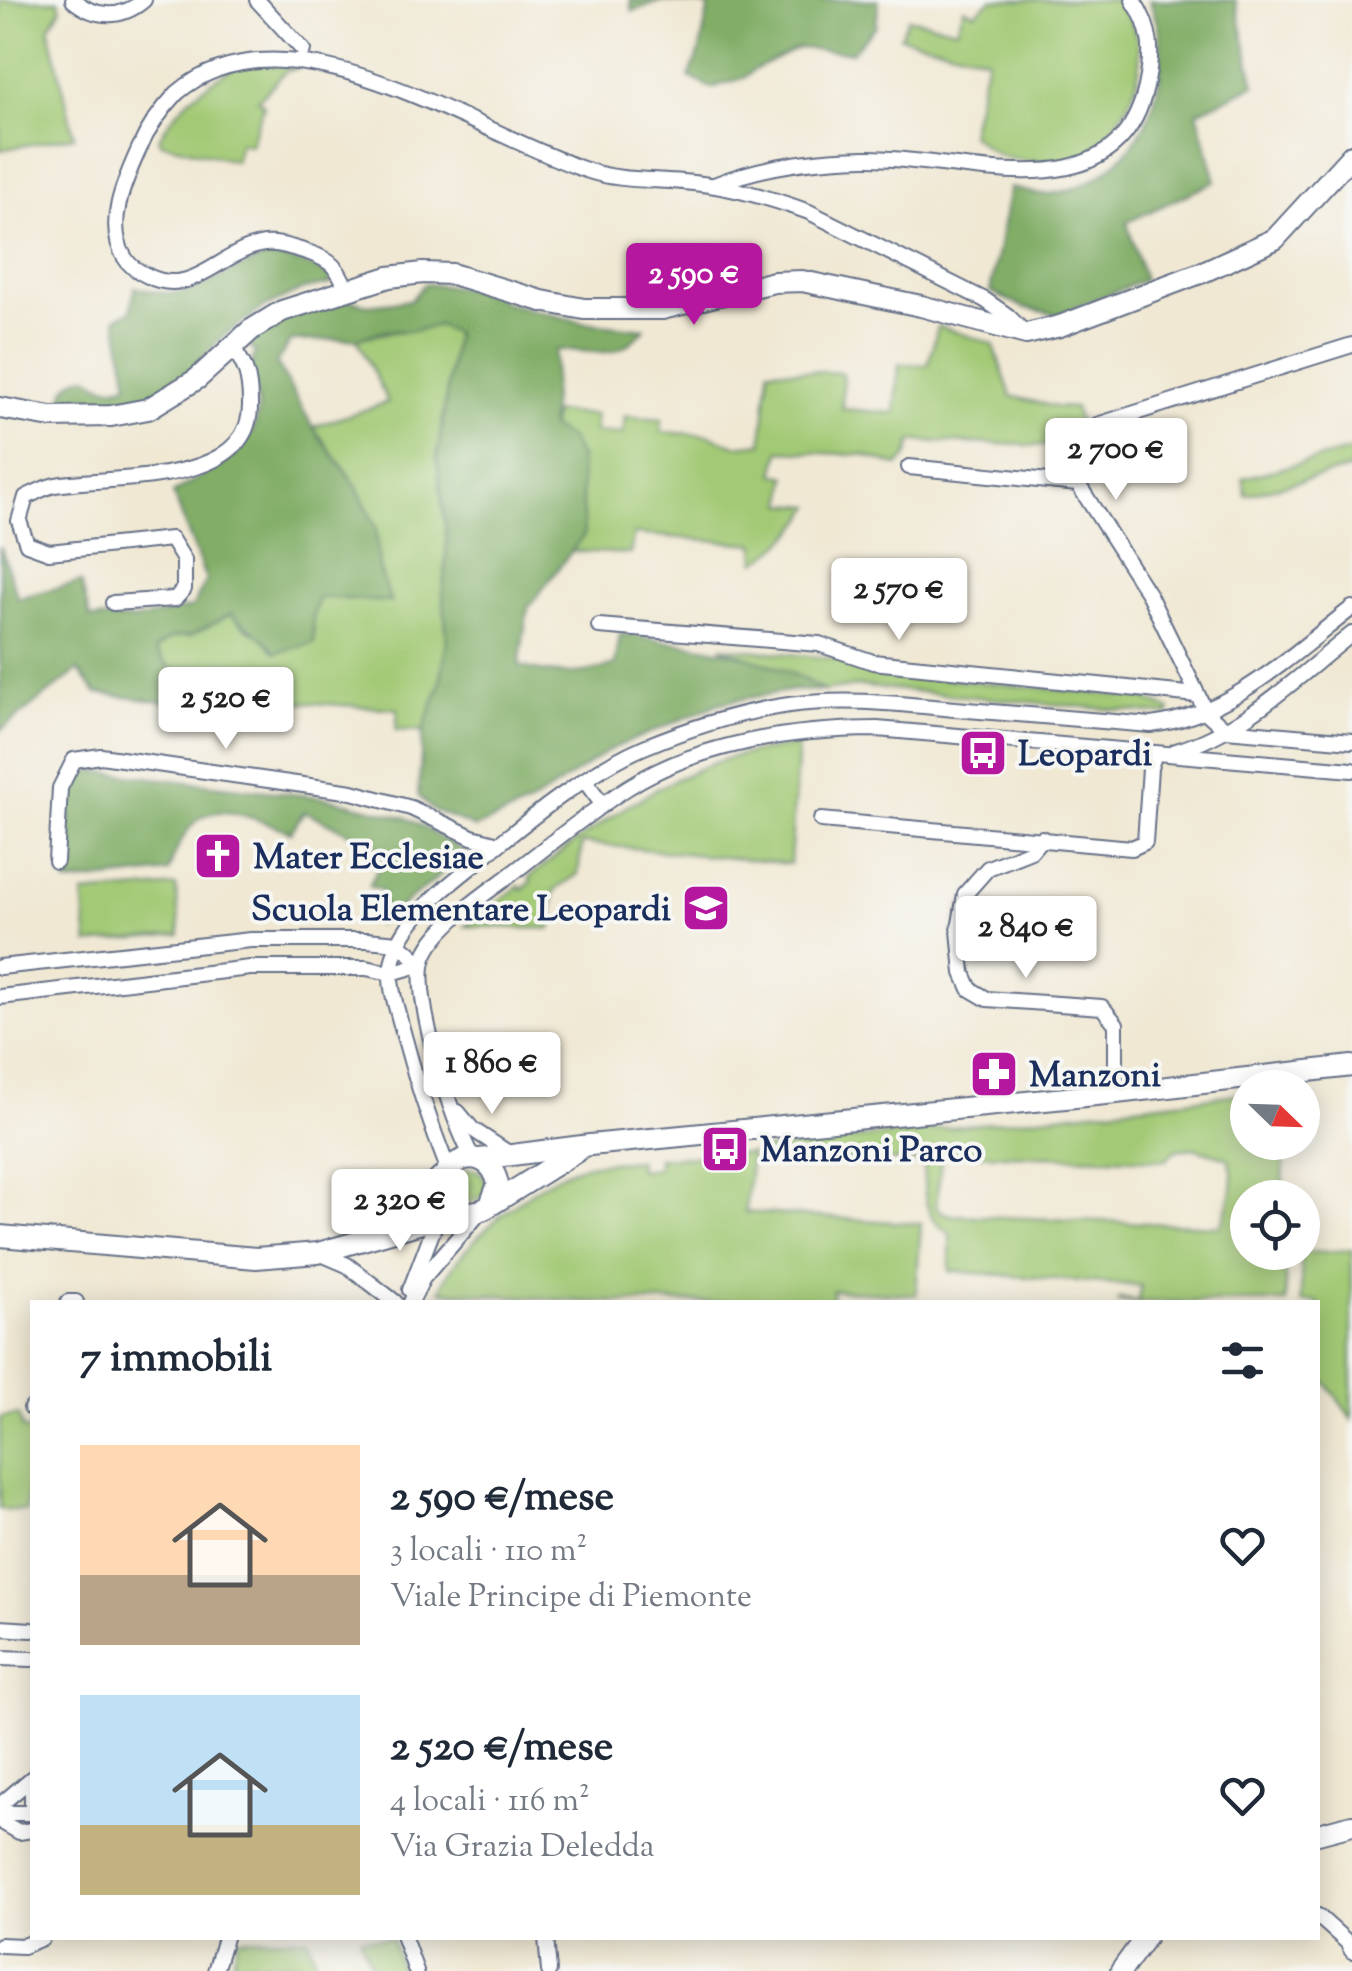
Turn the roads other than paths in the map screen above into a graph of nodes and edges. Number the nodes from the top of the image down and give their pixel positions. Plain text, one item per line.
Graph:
1 (73, 0) edge
2 (144, 0) edge
3 (257, 0) edge
4 (1133, 0) edge
5 (302, 50) junction
6 (1352, 154) edge
7 (714, 186) junction
8 (346, 288) junction
9 (1026, 334) junction
10 (1352, 345) edge
11 (230, 346) junction
12 (0, 408) edge
13 (1097, 425) dead end
14 (908, 467) dead end
15 (113, 603) dead end
16 (1352, 608) edge
17 (599, 626) dead end
18 (1352, 634) edge
19 (1197, 696) junction
20 (879, 702) junction
21 (1206, 712) junction
22 (878, 729) junction
23 (1226, 730) junction
24 (1352, 742) edge
25 (1155, 753) junction
26 (1352, 770) edge
27 (585, 781) junction
28 (603, 805) junction
29 (822, 820) dead end
30 (1042, 838) junction
31 (499, 844) junction
32 (56, 861) dead end
33 (458, 878) junction
34 (476, 900) junction
35 (329, 940) junction
36 (398, 943) junction
37 (83, 958) junction
38 (422, 964) junction
39 (328, 966) junction
40 (0, 967) edge
41 (391, 973) junction
42 (87, 986) junction
43 (0, 996) edge
44 (1352, 1066) edge
45 (1116, 1094) junction
46 (451, 1103) junction
47 (590, 1144) junction
48 (514, 1156) junction
49 (476, 1158) junction
50 (446, 1172) junction
51 (463, 1208) junction
52 (0, 1236) edge
53 (351, 1242) junction
54 (318, 1253) junction
55 (392, 1300) edge
56 (409, 1300) edge
57 (410, 1300) edge
58 (0, 1628) edge
59 (30, 1634) edge
60 (0, 1658) edge
61 (30, 1659) edge
62 (30, 1780) edge
63 (0, 1806) edge
64 (30, 1811) edge
65 (0, 1813) edge
66 (0, 1821) edge
67 (1352, 1824) edge
68 (30, 1830) edge
69 (1320, 1833) edge
70 (1320, 1918) edge
71 (37, 1940) edge
72 (224, 1940) edge
73 (405, 1940) edge
74 (546, 1940) edge
75 (1144, 1940) edge
76 (0, 1944) edge
77 (1352, 1951) edge
78 (214, 1970) edge
79 (416, 1971) edge
80 (549, 1971) edge
81 (1121, 1971) edge

1 - 2 street
3 - 5 street
4 - 7 street
5 - 7 street
5 - 8 street
6 - 9 street
7 - 9 street
8 - 9 street
8 - 11 street
10 - 13 street
11 - 12 street
11 - 15 street
14 - 19 street
16 - 21 street
17 - 19 street
18 - 23 street
19 - 21 street
20 - 21 street
20 - 22 street
20 - 27 street
21 - 23 street
22 - 25 street
22 - 28 street
23 - 24 street
23 - 25 street
25 - 26 street
25 - 30 street
27 - 28 street
27 - 31 street
28 - 34 street
29 - 30 street
30 - 45 street
31 - 32 street
31 - 33 street
33 - 34 street
33 - 36 street
34 - 38 street
35 - 36 street
35 - 37 street
35 - 39 street
36 - 38 street
36 - 41 street
37 - 40 street
37 - 42 street
38 - 41 street
38 - 46 street
39 - 41 street
39 - 42 street
41 - 50 street
42 - 43 street
44 - 45 street
45 - 47 street
46 - 48 street
46 - 49 street
47 - 48 street
47 - 51 street
48 - 49 street
49 - 50 street
49 - 51 street
50 - 51 street
50 - 53 street
51 - 53 street
51 - 56 street
51 - 57 street
52 - 54 street
53 - 54 street
54 - 55 street
58 - 59 street
60 - 61 street
62 - 63 street
64 - 65 street
66 - 68 street
67 - 69 street
70 - 77 street
71 - 76 street
72 - 78 street
73 - 79 street
74 - 80 street
75 - 81 street

